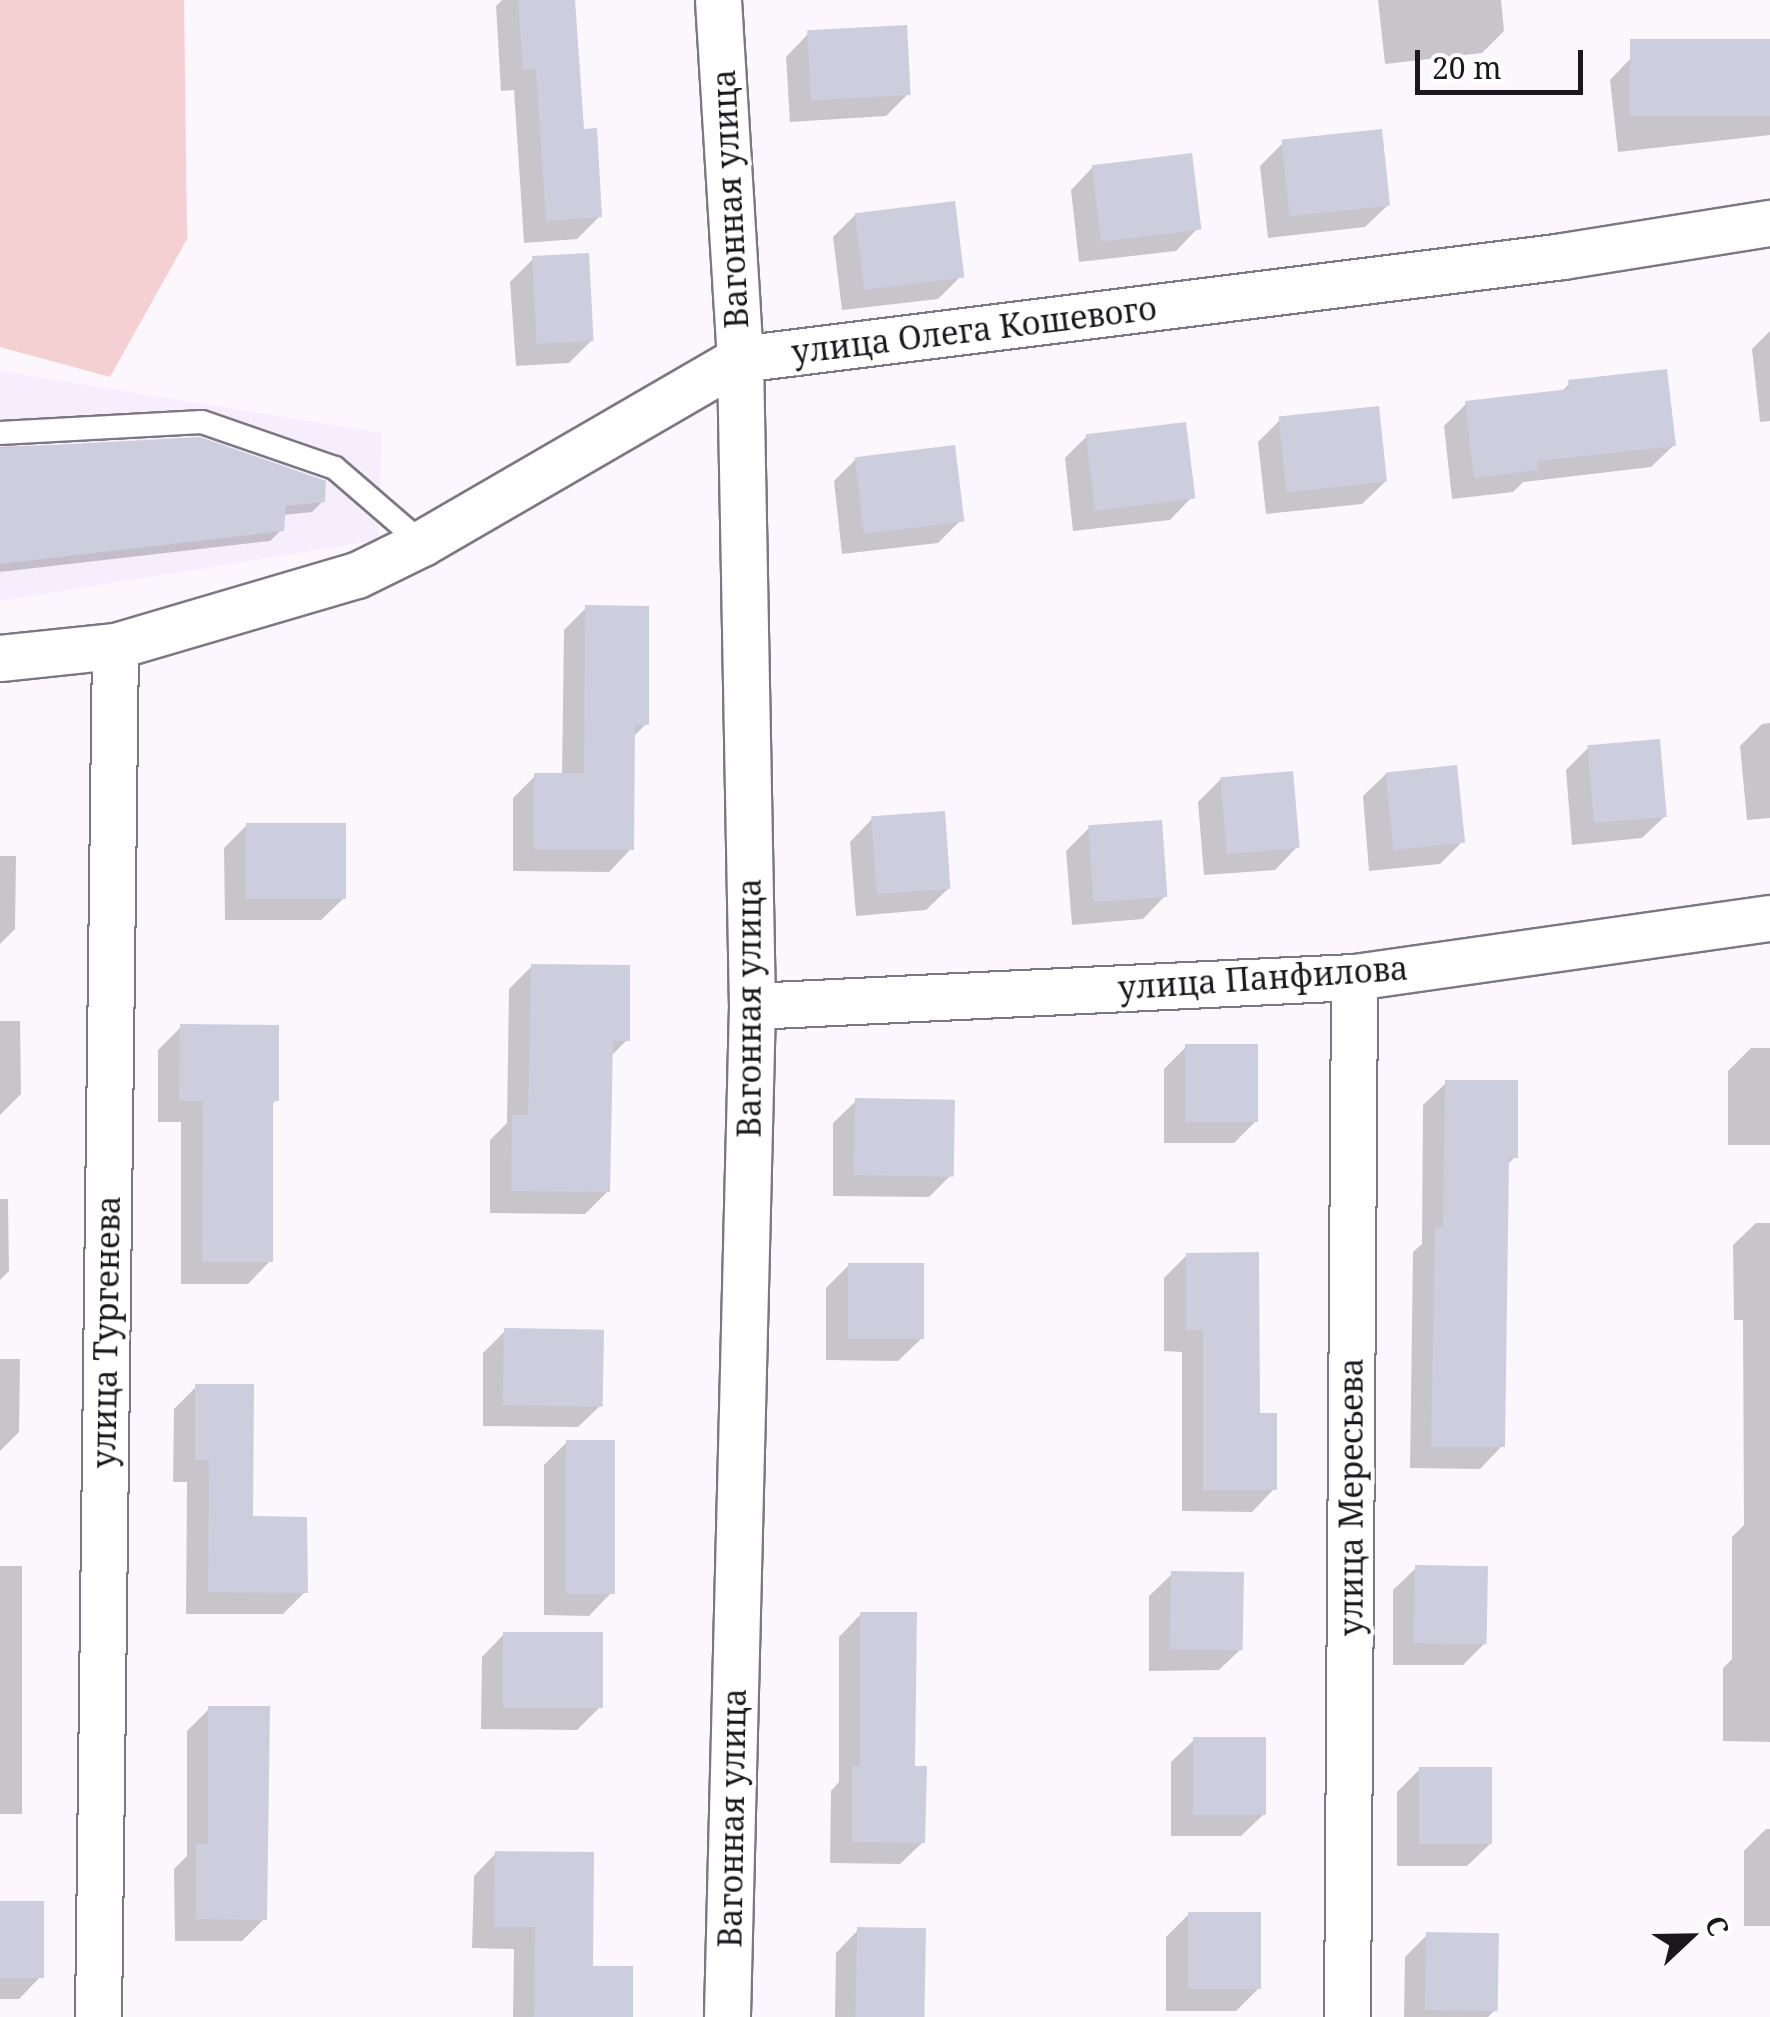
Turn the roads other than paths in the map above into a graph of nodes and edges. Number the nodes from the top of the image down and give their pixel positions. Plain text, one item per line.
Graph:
1 (718, 0) edge
2 (1770, 224) edge
3 (740, 359) junction
4 (0, 433) edge
5 (422, 543) junction
6 (115, 646) junction
7 (0, 658) edge
8 (1770, 918) edge
9 (1354, 977) junction
10 (752, 1006) junction
11 (98, 2017) edge
12 (727, 2017) edge
13 (1347, 2017) edge

1 - 3 street, Вагонная улица
2 - 3 street, улица Олега Кошевого
3 - 5 street, улица Олега Кошевого
3 - 10 street, Вагонная улица
4 - 5 lane
5 - 6 street, улица Олега Кошевого
6 - 7 street, улица Олега Кошевого
6 - 11 street, улица Тургенева
8 - 9 street, улица Панфилова
9 - 10 street, улица Панфилова
9 - 13 street, улица Мересьева
10 - 12 street, Вагонная улица

